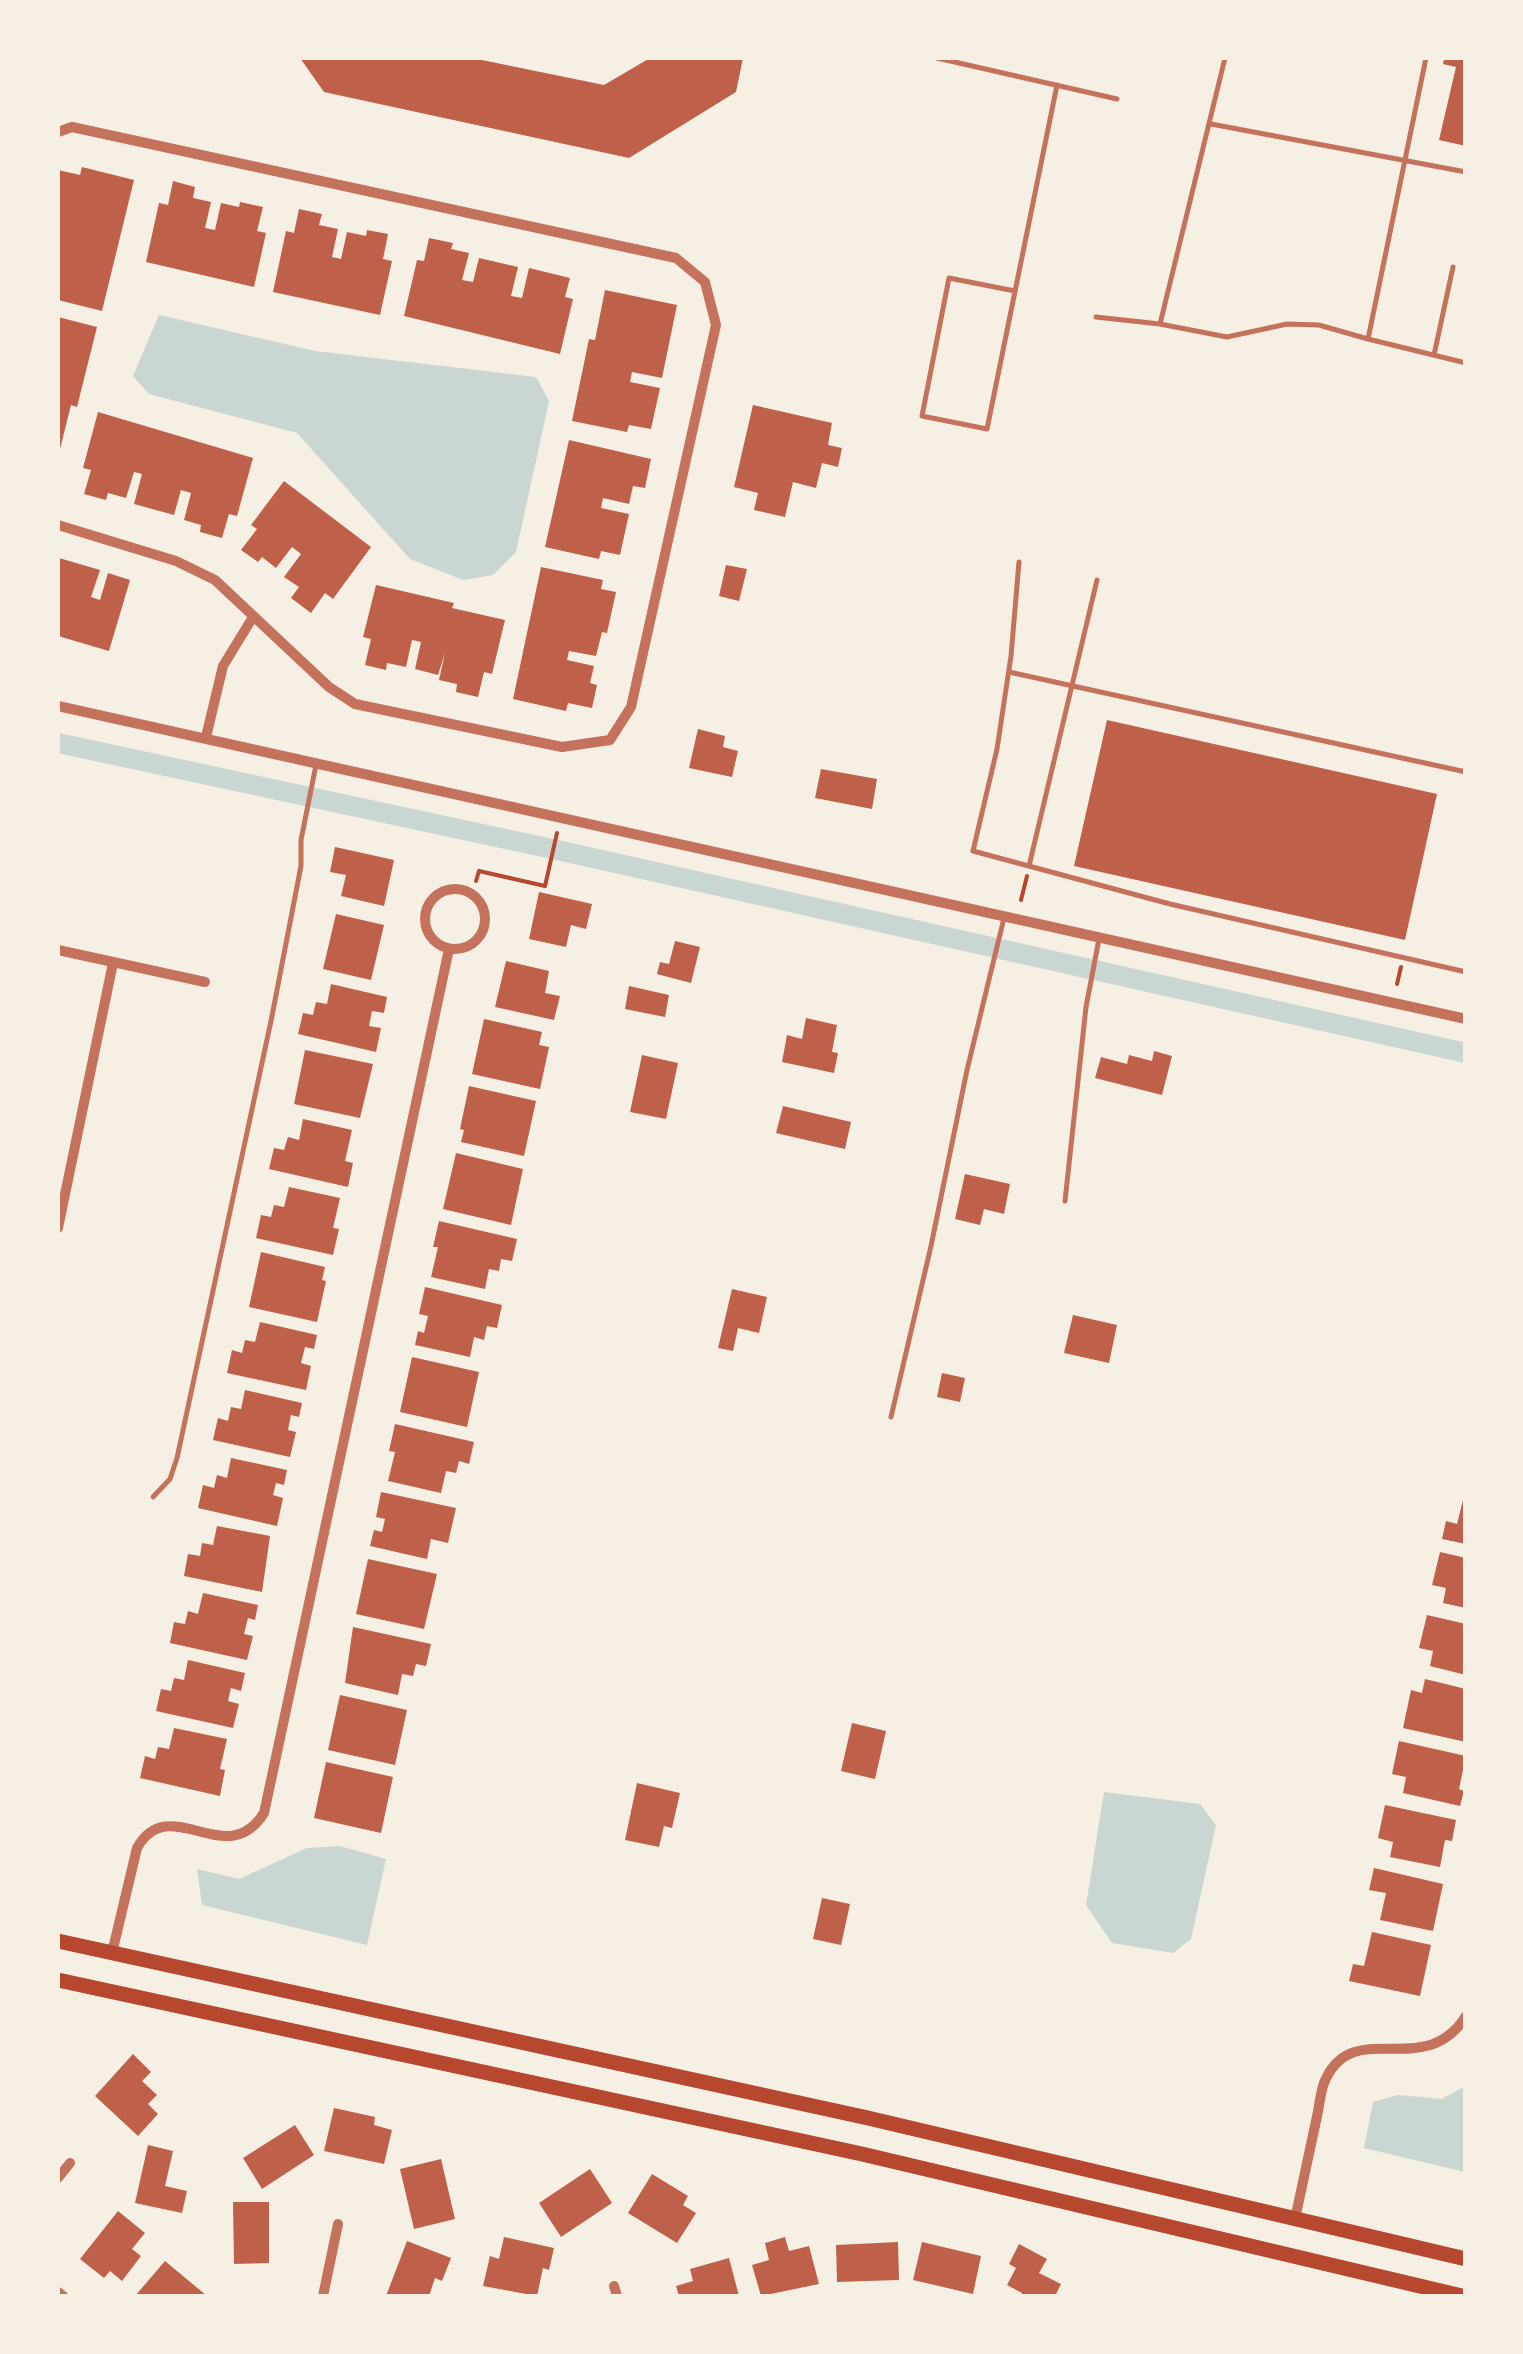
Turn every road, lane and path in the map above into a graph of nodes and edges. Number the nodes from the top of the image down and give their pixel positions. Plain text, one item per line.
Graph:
1 (937, 58) edge
2 (1225, 58) edge
3 (1426, 58) edge
4 (970, 61) edge
5 (1057, 85) junction
6 (1117, 98) dead end
7 (1211, 124) junction
8 (58, 132) edge
9 (1405, 162) junction
10 (1466, 172) edge
11 (1453, 267) dead end
12 (1015, 291) junction
13 (1096, 318) dead end
14 (1160, 324) junction
15 (1368, 339) junction
16 (1434, 356) junction
17 (1466, 363) edge
18 (58, 525) edge
19 (1019, 562) dead end
20 (1097, 580) dead end
21 (253, 617) junction
22 (1009, 672) junction
23 (1072, 685) junction
24 (58, 706) edge
25 (206, 737) junction
26 (316, 762) junction
27 (1466, 772) edge
28 (557, 833) dead end
29 (1029, 866) junction
30 (476, 881) dead end
31 (1020, 900) dead end
32 (1004, 918) junction
33 (1100, 939) junction
34 (449, 948) junction
35 (58, 950) edge
36 (114, 963) junction
37 (1466, 972) edge
38 (205, 982) dead end
39 (1466, 1019) edge
40 (1066, 1202) dead end
41 (58, 1228) edge
42 (891, 1417) dead end
43 (152, 1497) dead end
44 (58, 1941) edge
45 (112, 1953) junction
46 (58, 1980) edge
47 (1466, 2016) edge
48 (70, 2163) dead end
49 (58, 2178) edge
50 (1295, 2220) junction
51 (338, 2224) dead end
52 (1466, 2259) edge
53 (323, 2296) edge
54 (1462, 2296) edge

1 - 4 lane
2 - 7 lane
3 - 9 lane
4 - 5 lane
5 - 6 lane
5 - 12 lane
7 - 9 lane
7 - 14 lane
8 - 21 street
9 - 10 lane
9 - 15 lane
11 - 16 lane
12 - 12 lane
13 - 14 lane
14 - 15 lane
15 - 16 lane
16 - 17 lane
18 - 21 street
19 - 22 lane
20 - 23 lane
21 - 25 street
22 - 23 lane
22 - 29 lane
23 - 27 lane
23 - 29 lane
24 - 25 street
25 - 26 street
26 - 32 street
26 - 43 lane
28 - 30 path
29 - 31 path
29 - 37 lane
32 - 33 street
32 - 42 lane
33 - 39 street
33 - 40 lane
34 - 34 street
34 - 45 street
35 - 36 street
36 - 38 street
36 - 41 street
44 - 45 main road
45 - 50 main road
46 - 54 main road
47 - 50 street
48 - 49 street
50 - 52 main road
51 - 53 street

